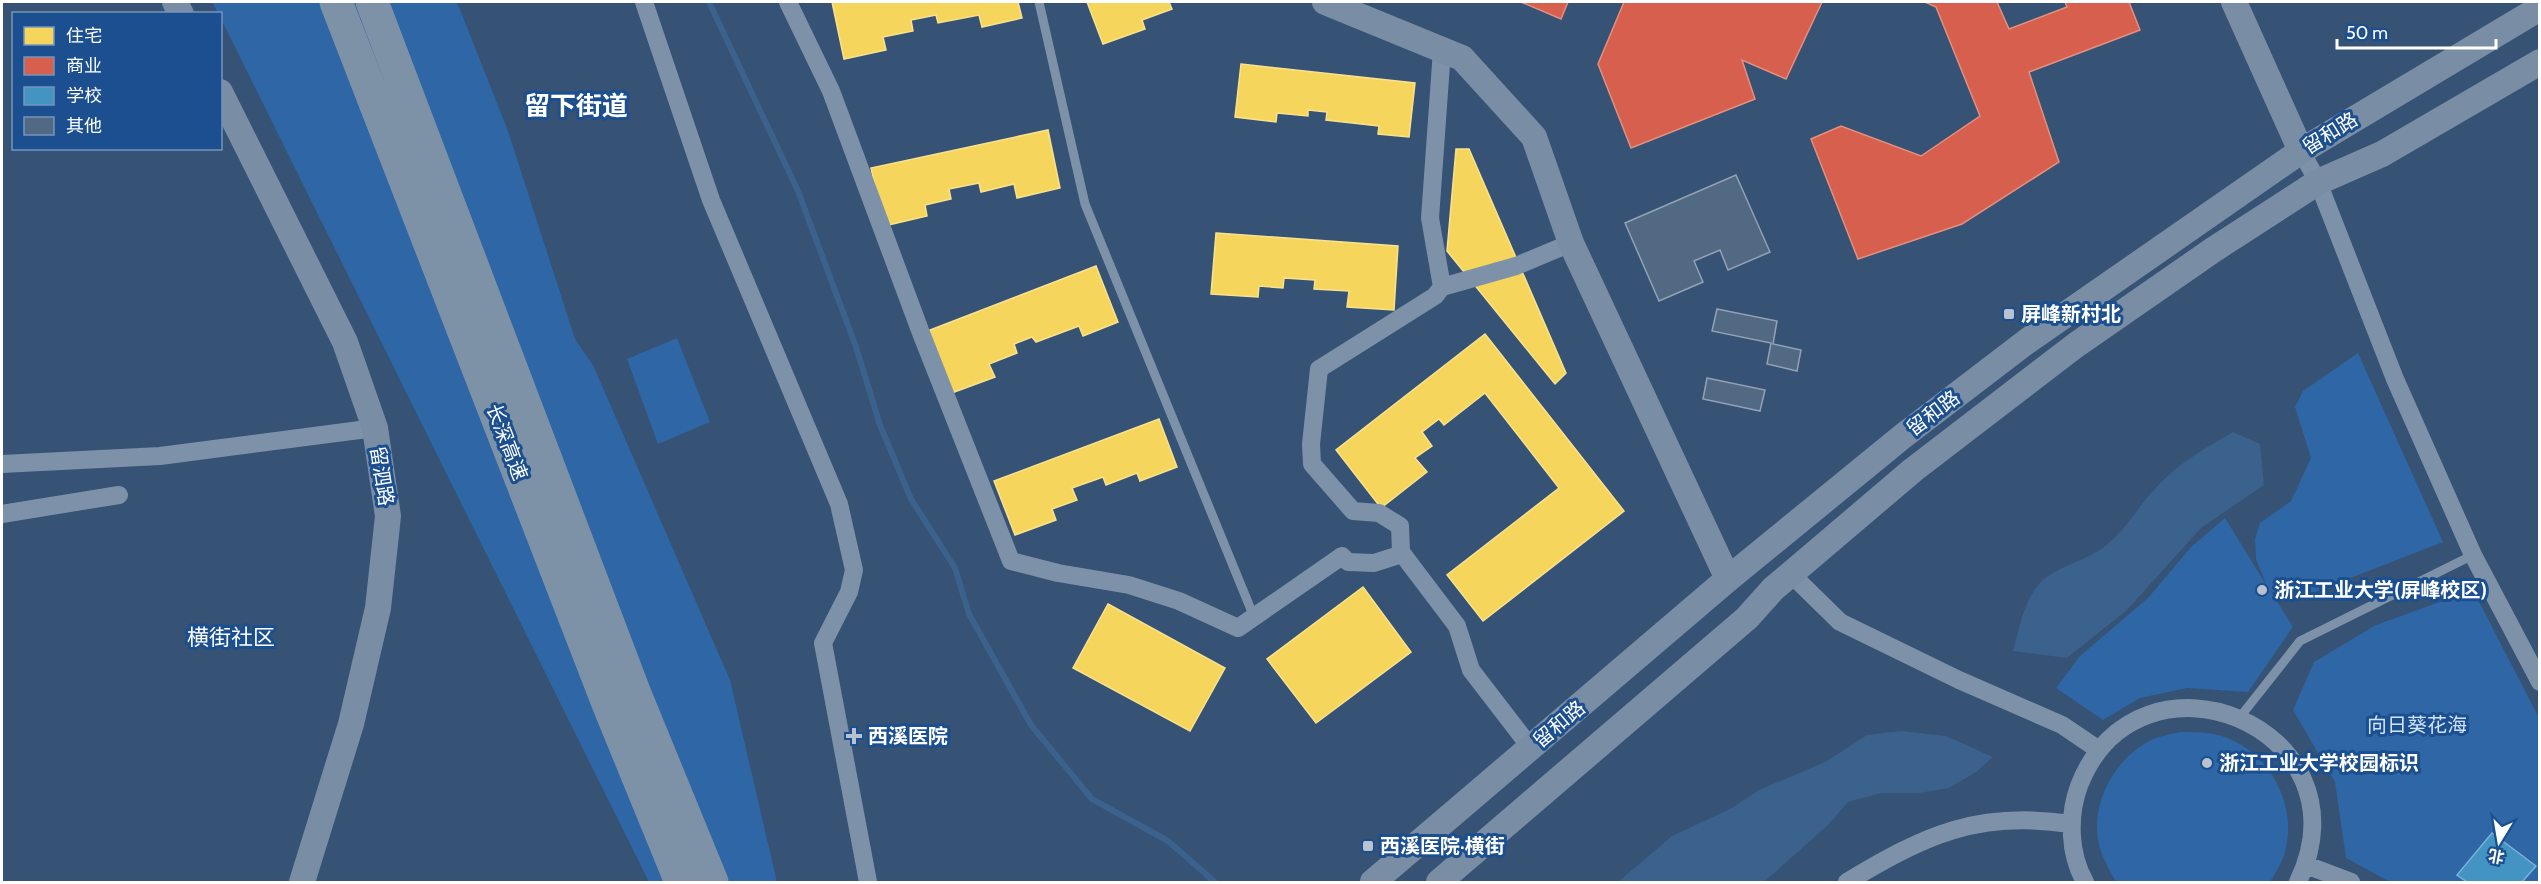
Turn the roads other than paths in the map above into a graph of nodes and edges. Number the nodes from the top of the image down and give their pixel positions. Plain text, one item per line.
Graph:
1 (336, 2) edge
2 (372, 2) edge
3 (644, 2) edge
4 (788, 2) edge
5 (1039, 2) edge
6 (1325, 2) edge
7 (2234, 2) edge
8 (2540, 8) edge
9 (1442, 50) junction
10 (2540, 62) edge
11 (222, 96) edge
12 (2301, 151) junction
13 (2318, 182) junction
14 (1572, 243) junction
15 (1442, 287) junction
16 (375, 428) junction
17 (2, 464) edge
18 (119, 495) dead end
19 (2, 514) edge
20 (1402, 554) junction
21 (2473, 555) junction
22 (1791, 574) junction
23 (1728, 579) junction
24 (1254, 617) junction
25 (2540, 682) edge
26 (2240, 717) junction
27 (1531, 748) junction
28 (2099, 750) junction
29 (2071, 824) junction
30 (2307, 865) junction
31 (1858, 880) edge
32 (302, 882) edge
33 (681, 882) edge
34 (712, 882) edge
35 (868, 882) edge
36 (1373, 882) edge
37 (1439, 882) edge
38 (2085, 882) edge
39 (2298, 882) edge
40 (2351, 882) edge

1 - 33 highway, 长深高速
2 - 34 highway, 长深高速
3 - 35 street
4 - 24 street
5 - 24 lane
6 - 9 main road
7 - 12 main road
8 - 12 main road, 留和路
9 - 14 main road
9 - 15 street
10 - 13 main road, 留和路
11 - 16 main road, 留泗路
12 - 13 street
12 - 23 main road, 留和路
13 - 21 street
13 - 22 main road, 留和路
14 - 15 street
14 - 23 main road
15 - 20 street
16 - 17 street
16 - 32 main road, 留泗路
18 - 19 street
20 - 24 street
20 - 27 street
21 - 25 street
21 - 26 lane
22 - 28 street
22 - 37 main road, 留和路
23 - 27 main road, 留和路
26 - 28 street
26 - 30 street
27 - 36 main road, 留和路
28 - 29 street
29 - 31 street
29 - 38 street
30 - 39 street
30 - 40 street

